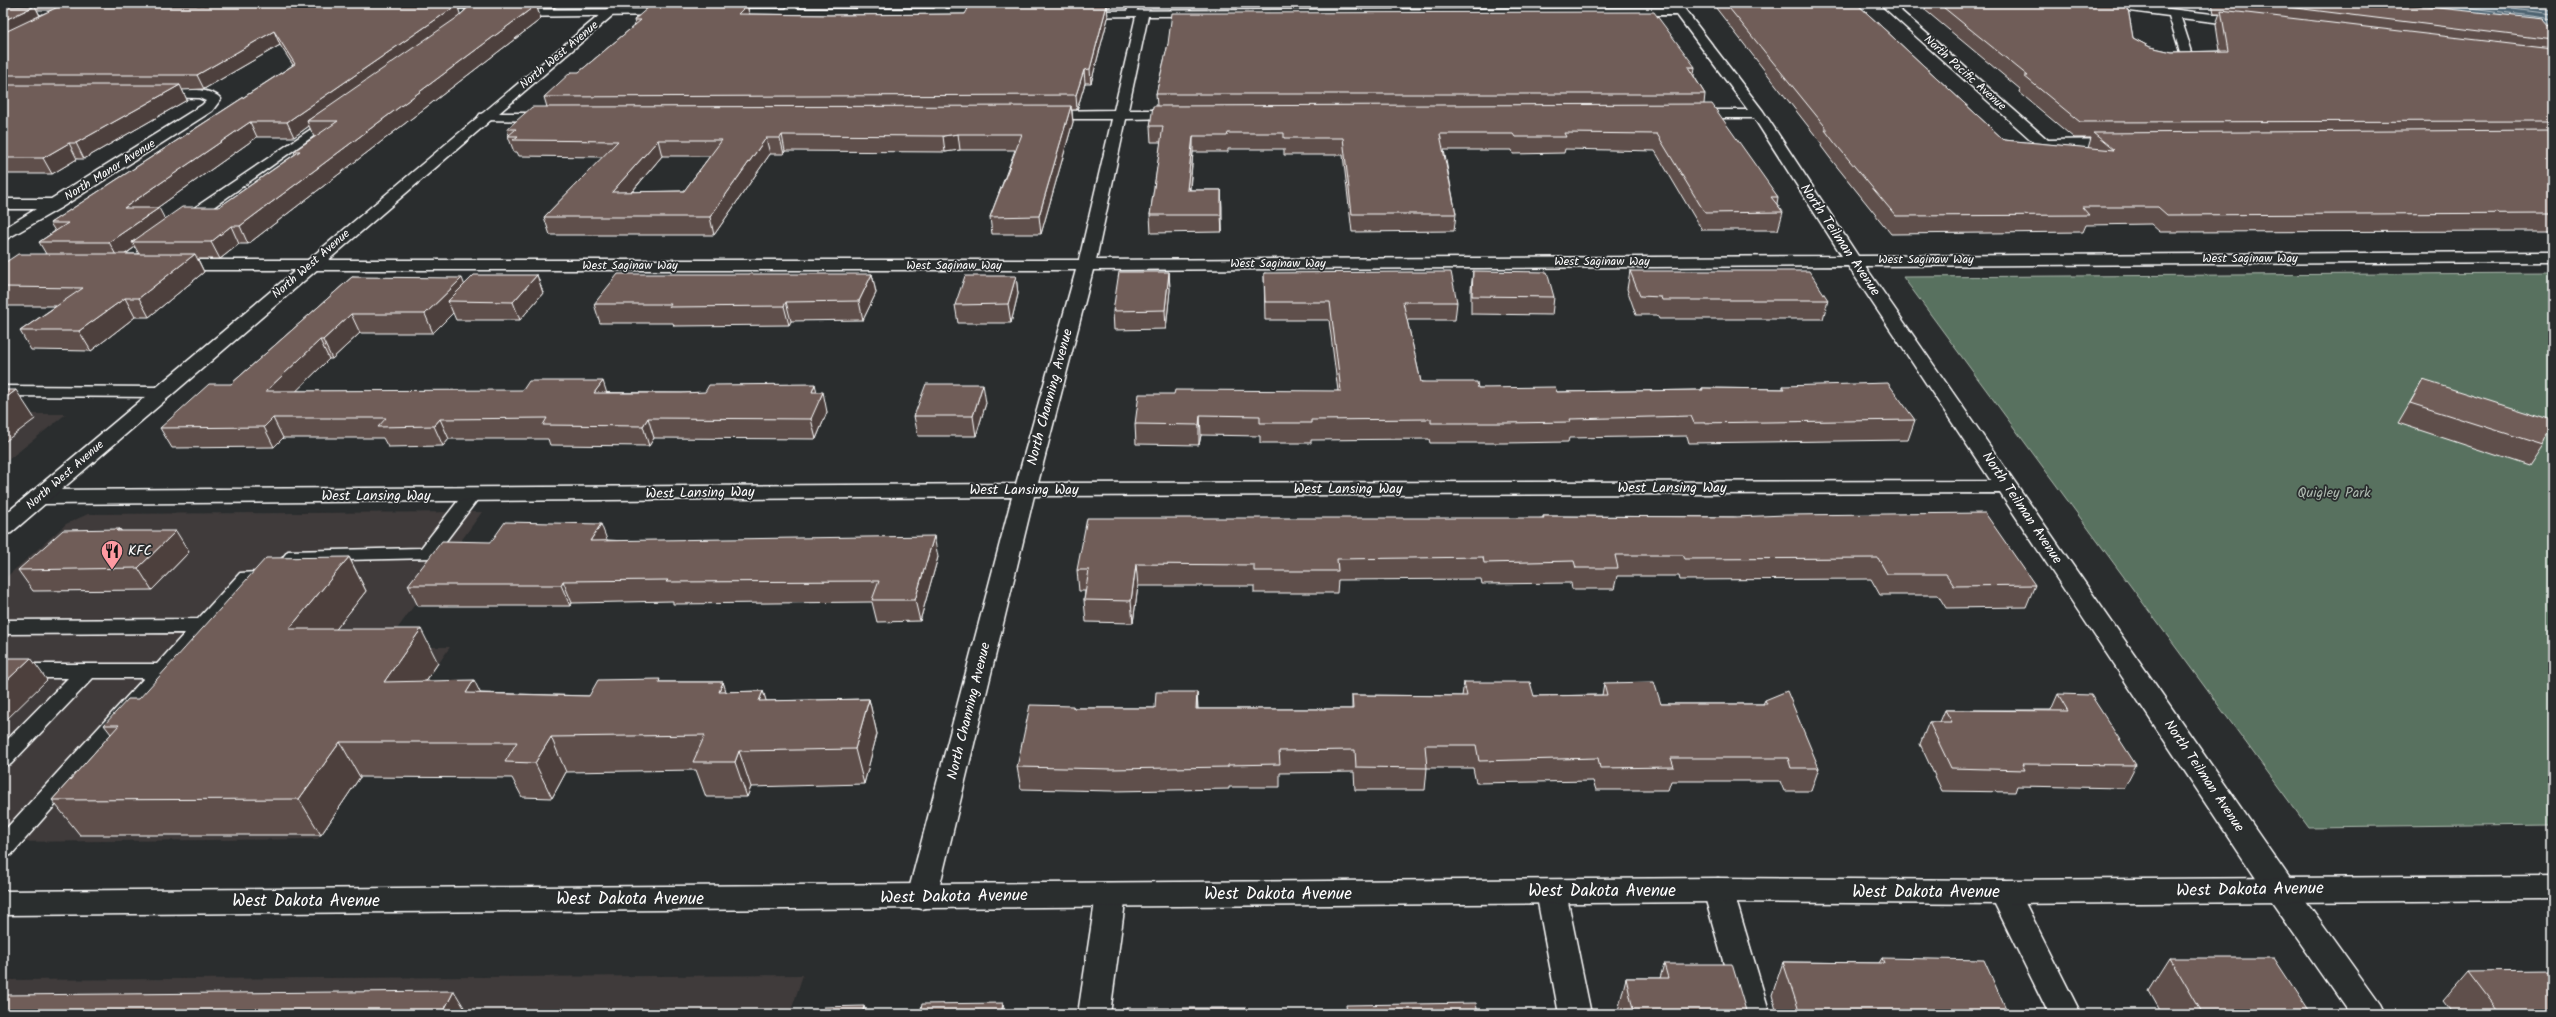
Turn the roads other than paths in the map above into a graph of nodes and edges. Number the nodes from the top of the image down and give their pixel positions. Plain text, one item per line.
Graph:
1 (484, 3) edge
2 (622, 3) edge
3 (796, 3) edge
4 (944, 3) edge
5 (1885, 3) edge
6 (2090, 3) edge
7 (1398, 7) edge
8 (1676, 7) edge
9 (1137, 9) edge
10 (1069, 12) edge
11 (686, 13) edge
12 (710, 13) edge
13 (788, 13) junction
14 (936, 13) junction
15 (1007, 13) edge
16 (415, 14) edge
17 (608, 14) junction
18 (2174, 14) junction
19 (469, 17) junction
20 (2261, 24) edge
21 (2187, 55) edge
22 (144, 94) edge
23 (342, 111) edge
24 (1119, 114) junction
25 (1198, 114) edge
26 (1678, 114) edge
27 (1758, 114) junction
28 (1032, 115) edge
29 (564, 116) edge
30 (485, 117) junction
31 (2132, 143) edge
32 (3, 204) edge
33 (56, 204) junction
34 (173, 229) edge
35 (3, 236) edge
36 (2553, 257) edge
37 (1852, 259) junction
38 (310, 264) junction
39 (1086, 264) junction
40 (153, 265) edge
41 (3, 391) edge
42 (162, 392) junction
43 (2009, 487) junction
44 (1025, 490) junction
45 (471, 496) junction
46 (39, 497) junction
47 (3, 528) edge
48 (203, 626) junction
49 (3, 627) edge
50 (3, 670) edge
51 (88, 671) junction
52 (162, 671) junction
53 (3, 758) edge
54 (3, 848) edge
55 (2553, 888) edge
56 (2280, 889) junction
57 (1718, 890) junction
58 (1551, 892) junction
59 (2004, 892) junction
60 (1111, 895) junction
61 (922, 897) junction
62 (3, 903) edge
63 (1094, 1014) edge
64 (1575, 1014) edge
65 (1754, 1014) edge
66 (2065, 1014) edge
67 (2369, 1014) edge

1 - 19 lane
2 - 17 street, North West Avenue
3 - 13 lane
4 - 14 lane
5 - 31 street, North Pacific Avenue
6 - 18 street
7 - 8 street
7 - 9 street
8 - 27 street, North Teilman Avenue
9 - 10 street
9 - 24 street, North Channing Avenue
11 - 17 street
12 - 13 street
13 - 14 street
14 - 15 street
16 - 19 street
17 - 19 street
17 - 30 street, North West Avenue
18 - 20 street
18 - 21 street
22 - 33 street, North Manor Avenue
23 - 34 lane
24 - 25 street
24 - 28 street
24 - 39 street, North Channing Avenue
26 - 27 street
27 - 37 street, North Teilman Avenue
29 - 30 street
30 - 38 street, North West Avenue
32 - 33 street
33 - 35 street, North Manor Avenue
36 - 37 street, West Saginaw Way
37 - 39 street, West Saginaw Way
37 - 43 street, North Teilman Avenue
38 - 39 street, West Saginaw Way
38 - 40 street, West Saginaw Way
38 - 42 street, North West Avenue
39 - 44 street, North Channing Avenue
41 - 42 lane
42 - 46 street, North West Avenue
43 - 44 street, West Lansing Way
43 - 56 street, North Teilman Avenue
44 - 45 street, West Lansing Way
44 - 61 street, North Channing Avenue
45 - 46 street, West Lansing Way
45 - 48 lane
46 - 47 street, North West Avenue
48 - 49 lane
48 - 52 lane
50 - 51 lane
51 - 52 lane
51 - 53 lane
52 - 54 lane
55 - 56 street, West Dakota Avenue
56 - 59 street, West Dakota Avenue
56 - 67 street, North Teilman Avenue
57 - 58 street, West Dakota Avenue
57 - 59 street, West Dakota Avenue
57 - 65 street
58 - 60 street, West Dakota Avenue
58 - 64 street
59 - 66 street
60 - 61 street, West Dakota Avenue
60 - 63 street
61 - 62 street, West Dakota Avenue

